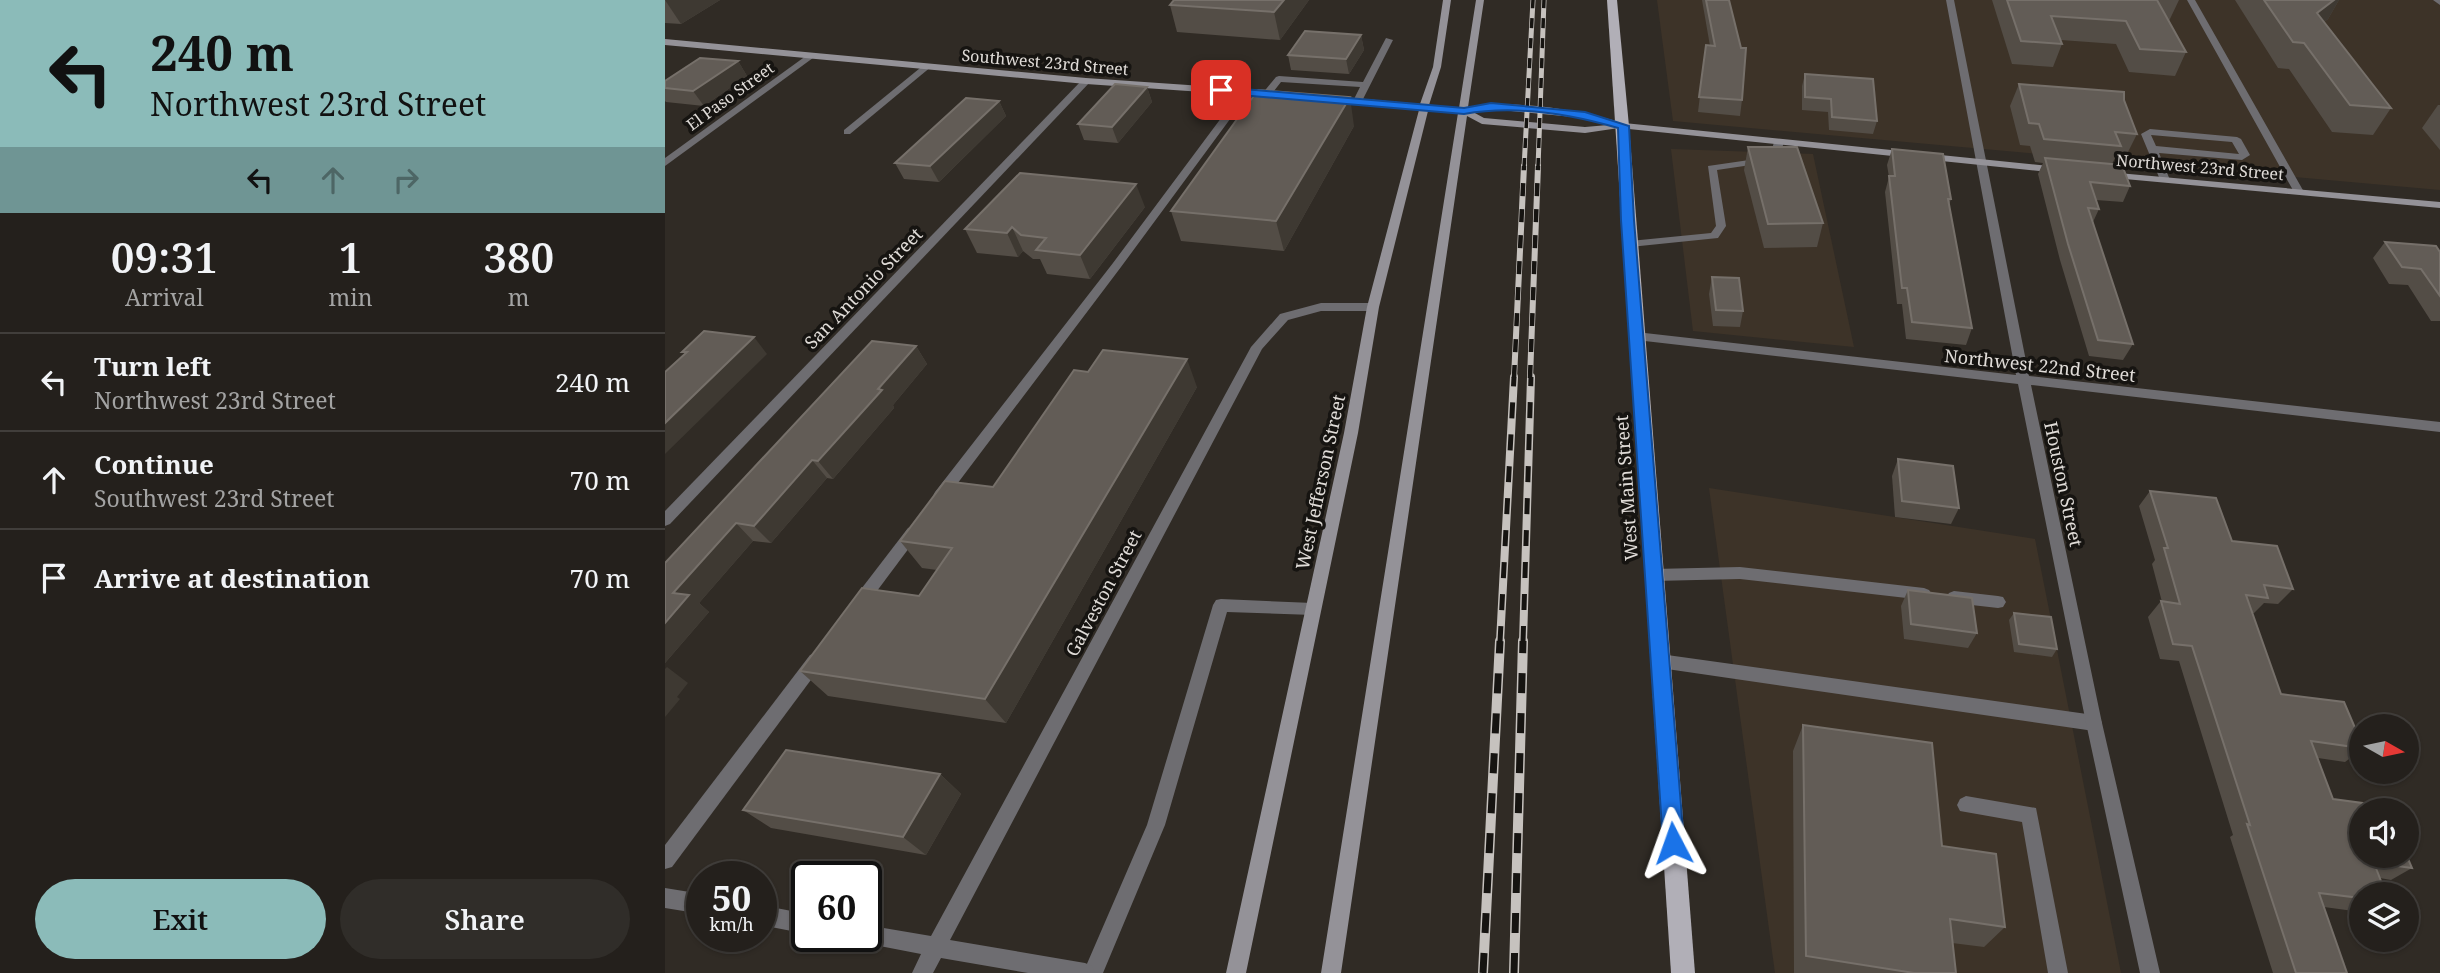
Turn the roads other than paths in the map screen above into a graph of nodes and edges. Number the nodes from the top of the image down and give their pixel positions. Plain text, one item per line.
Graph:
1 (1447, 0) edge
2 (1480, 0) edge
3 (1612, 0) edge
4 (1950, 0) edge
5 (2192, 0) edge
6 (1389, 40) dead end
7 (665, 42) edge
8 (813, 55) junction
9 (928, 66) junction
10 (1086, 81) junction
11 (1366, 85) junction
12 (1245, 92) junction
13 (1267, 94) junction
14 (1280, 95) edge
15 (1319, 98) edge
16 (1358, 101) junction
17 (1424, 107) junction
18 (1464, 111) junction
19 (1623, 126) junction
20 (847, 132) dead end
21 (1779, 142) junction
22 (2153, 149) junction
23 (670, 156) edge
24 (665, 163) edge
25 (1983, 163) junction
26 (2074, 172) edge
27 (2100, 174) edge
28 (2165, 180) junction
29 (2299, 192) junction
30 (2440, 205) edge
31 (1630, 244) junction
32 (1373, 307) junction
33 (1636, 336) junction
34 (2024, 381) junction
35 (2440, 426) edge
36 (665, 520) edge
37 (1654, 575) junction
38 (1998, 602) dead end
39 (1313, 609) junction
40 (849, 616) edge
41 (824, 649) edge
42 (1660, 661) junction
43 (2094, 723) junction
44 (1966, 805) dead end
45 (665, 860) edge
46 (665, 898) edge
47 (686, 901) edge
48 (882, 938) edge
49 (936, 947) junction
50 (922, 973) edge
51 (1085, 973) edge
52 (1093, 973) edge
53 (1236, 973) edge
54 (1331, 973) edge
55 (1683, 973) edge
56 (2058, 973) edge
57 (2150, 973) edge

1 - 17 main road, West Jefferson Street
2 - 18 main road
3 - 19 main road, West Main Street
4 - 25 street, Houston Street
5 - 29 street
6 - 11 street
7 - 8 main road, Southwest 23rd Street
8 - 9 main road, Southwest 23rd Street
8 - 23 street, El Paso Street
9 - 10 main road, Southwest 23rd Street
9 - 20 street
10 - 12 main road, Southwest 23rd Street
10 - 36 street, San Antonio Street
11 - 13 street
11 - 16 street
12 - 13 main road, Southwest 23rd Street
12 - 40 street
13 - 14 main road, Southwest 23rd Street
15 - 16 main road
16 - 17 main road
17 - 18 main road
17 - 32 main road, West Jefferson Street
18 - 19 main road
18 - 19 main road
18 - 54 main road
19 - 21 main road
19 - 31 main road, West Main Street
21 - 25 main road
21 - 31 street
22 - 22 street
22 - 28 street
23 - 24 street, El Paso Street
25 - 26 main road
25 - 34 street, Houston Street
27 - 28 main road, Northwest 23rd Street
28 - 29 main road, Northwest 23rd Street
29 - 30 main road, Northwest 23rd Street
31 - 33 main road, West Main Street
32 - 39 main road, West Jefferson Street
32 - 49 street, Galveston Street
33 - 34 street, Northwest 22nd Street
33 - 37 main road, West Main Street
34 - 35 street, Northwest 22nd Street
34 - 43 street, Houston Street
37 - 38 street
37 - 42 main road, West Main Street
39 - 52 street
39 - 53 main road, West Jefferson Street
41 - 45 street
42 - 43 street
42 - 55 main road, West Main Street
43 - 57 street, Houston Street
44 - 56 street
46 - 47 street
48 - 49 street
49 - 50 street, Galveston Street
49 - 51 street

